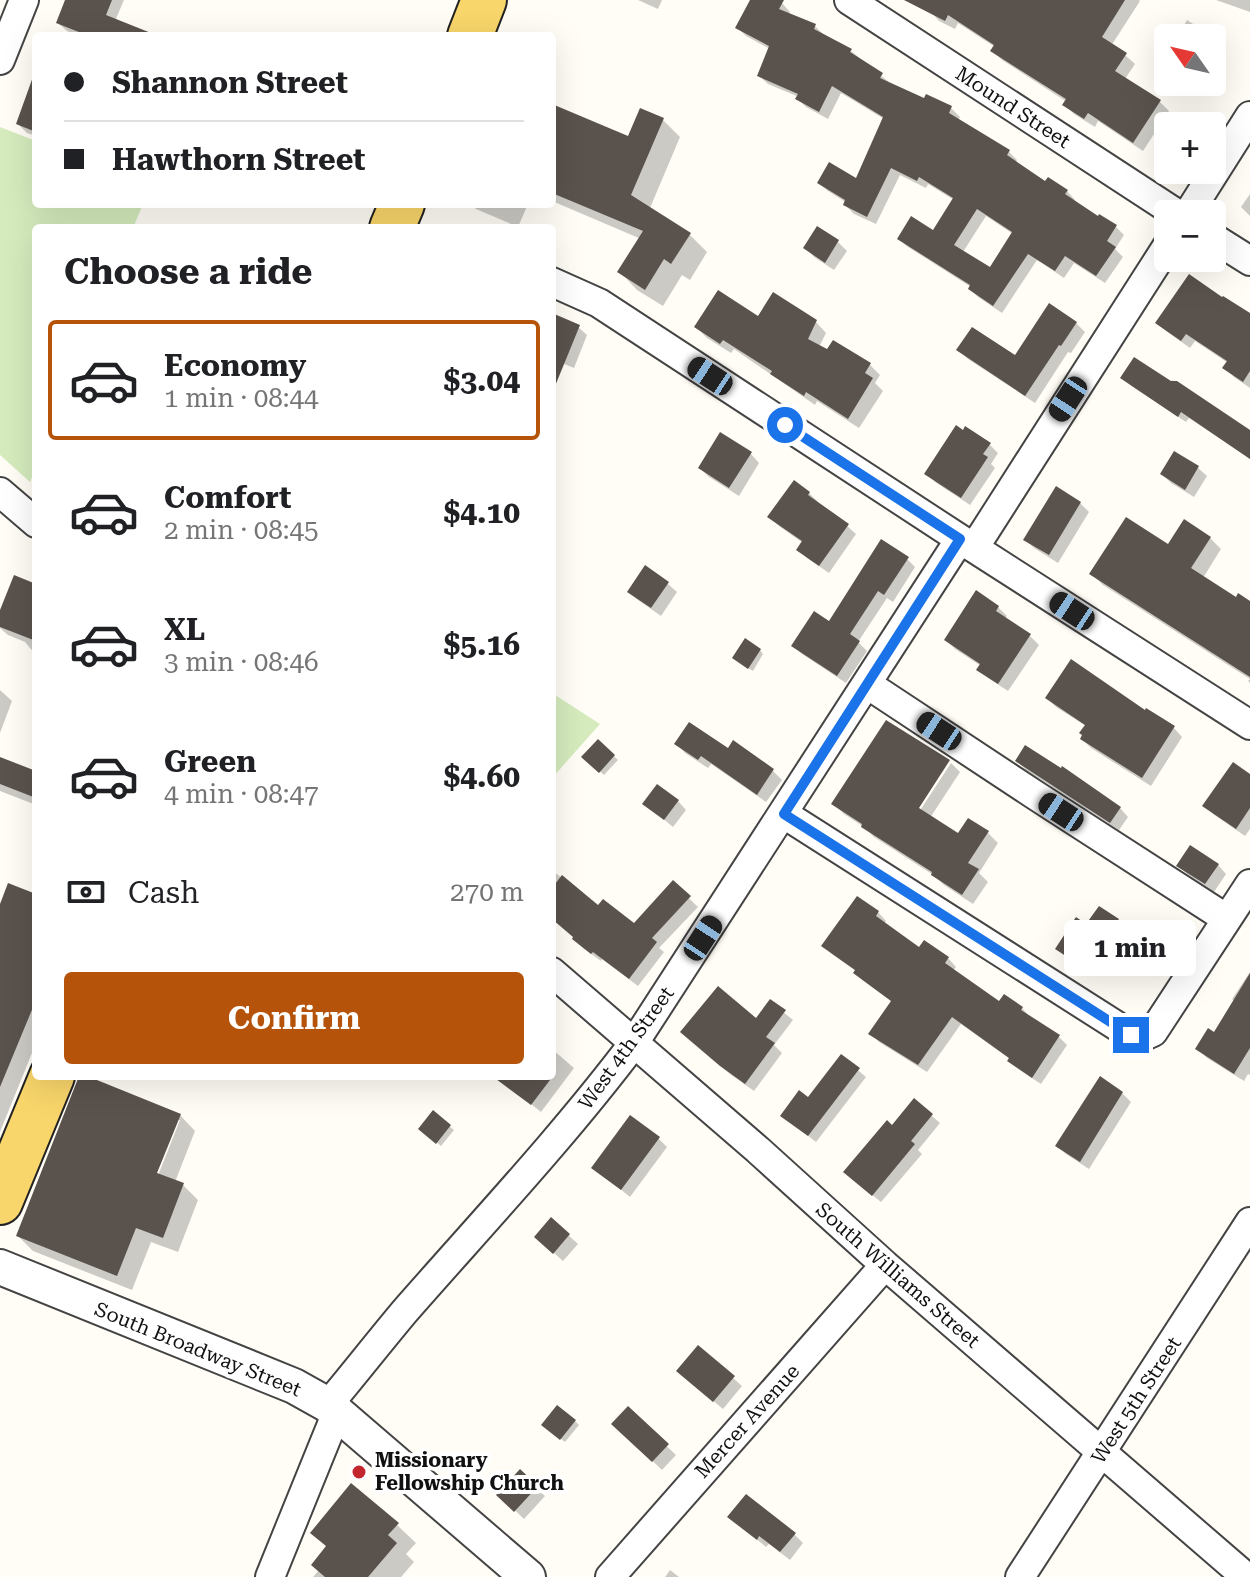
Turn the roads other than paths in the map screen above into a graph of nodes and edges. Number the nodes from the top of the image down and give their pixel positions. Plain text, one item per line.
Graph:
1 (24, 0) edge
2 (484, 0) edge
3 (849, 0) edge
4 (472, 32) edge
5 (0, 60) edge
6 (1250, 116) edge
7 (1156, 200) edge
8 (1197, 200) edge
9 (1226, 246) edge
10 (1250, 261) edge
11 (1154, 266) edge
12 (556, 284) edge
13 (0, 492) edge
14 (32, 520) edge
15 (967, 544) junction
16 (867, 684) junction
17 (1250, 725) edge
18 (784, 814) junction
19 (1250, 884) edge
20 (1227, 919) junction
21 (556, 975) edge
22 (634, 1043) junction
23 (50, 1080) edge
24 (0, 1202) edge
25 (1250, 1222) edge
26 (885, 1265) junction
27 (0, 1267) edge
28 (333, 1408) junction
29 (1103, 1451) junction
30 (270, 1577) edge
31 (528, 1577) edge
32 (610, 1577) edge
33 (1020, 1577) edge
34 (1246, 1577) edge

1 - 5 street
2 - 4 main road
3 - 7 street, Mound Street
6 - 8 street
9 - 10 street
11 - 15 street, West 4th Street
12 - 15 street
13 - 14 street
15 - 16 street, West 4th Street
15 - 17 street
16 - 18 street, West 4th Street
16 - 20 street
18 - 20 street
18 - 22 street, West 4th Street
19 - 20 street
21 - 22 street, South Williams Street
22 - 26 street, South Williams Street
22 - 28 street, West 4th Street
23 - 24 main road
25 - 29 street, West 5th Street
26 - 29 street, South Williams Street
26 - 32 street, Mercer Avenue
27 - 28 street, South Broadway Street
28 - 30 street, West 4th Street
28 - 31 street, South Broadway Street
29 - 33 street, West 5th Street
29 - 34 street, South Williams Street

